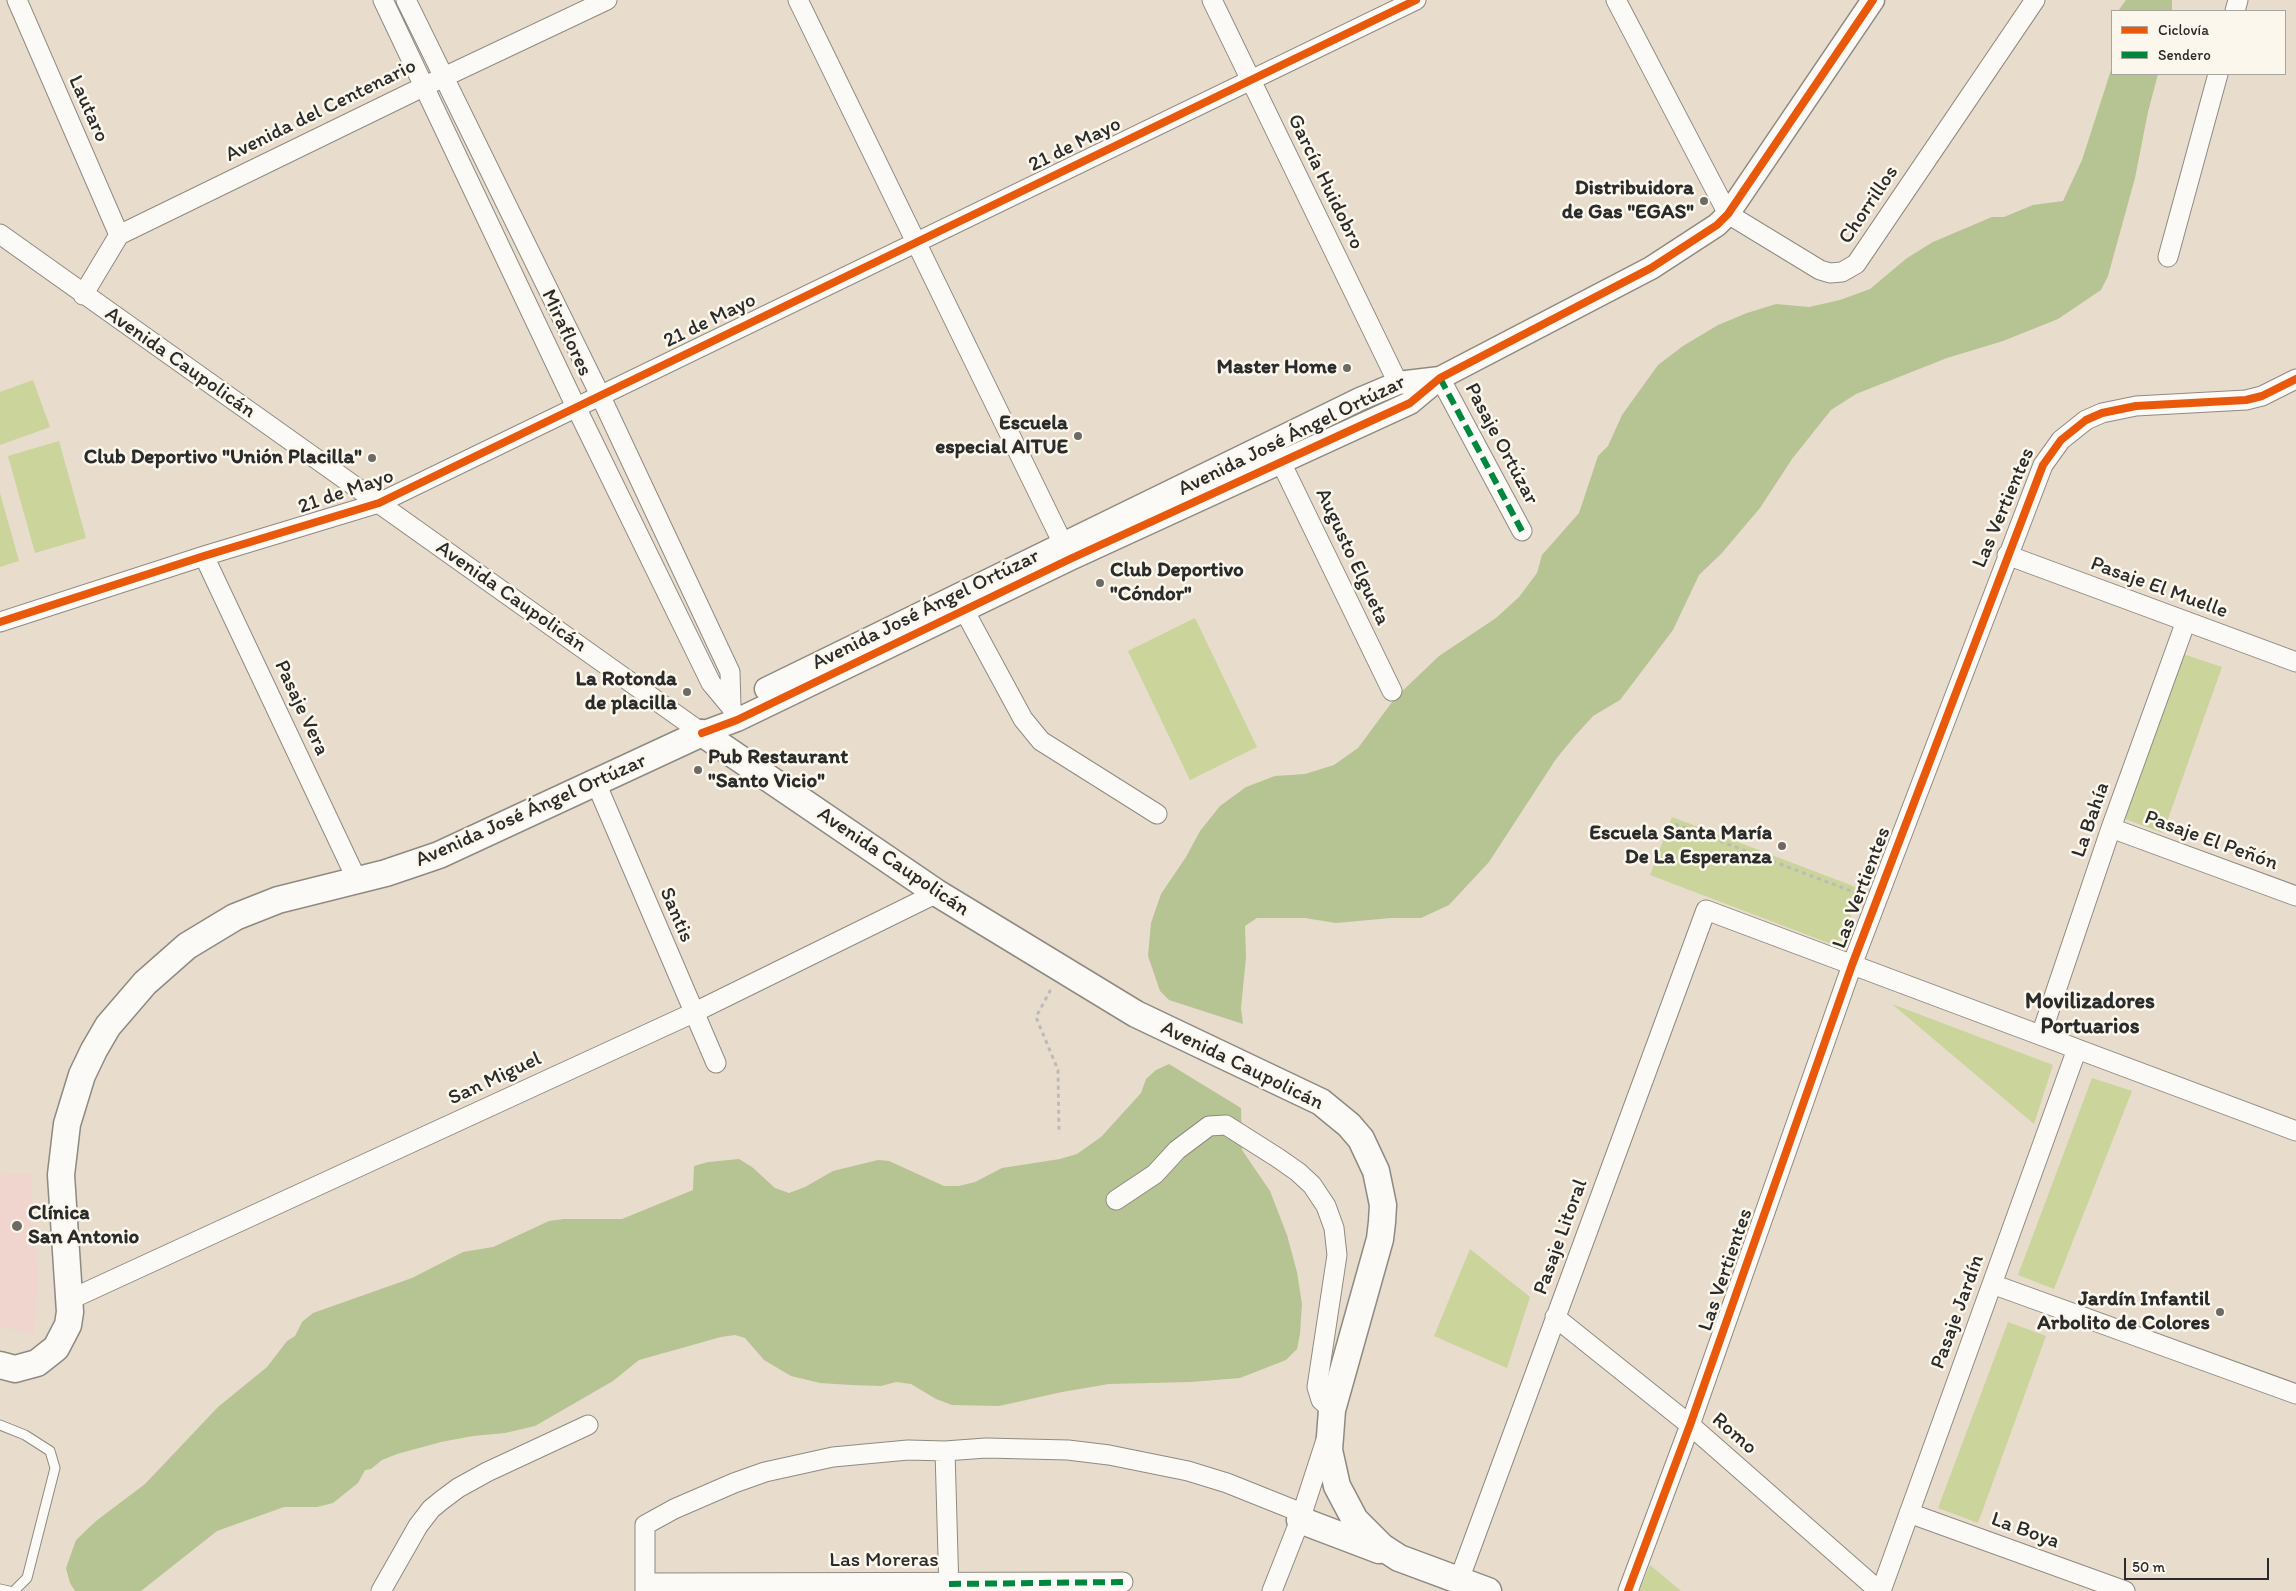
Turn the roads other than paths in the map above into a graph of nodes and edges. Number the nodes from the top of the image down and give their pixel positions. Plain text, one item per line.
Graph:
1 (17, 0) edge
2 (383, 0) edge
3 (406, 0) edge
4 (607, 0) edge
5 (798, 0) edge
6 (1212, 0) edge
7 (1416, 0) edge
8 (1616, 0) edge
9 (1873, 0) edge
10 (2035, 0) edge
11 (2218, 75) edge
12 (444, 77) junction
13 (1250, 80) junction
14 (425, 86) junction
15 (1728, 214) junction
16 (0, 234) edge
17 (119, 235) junction
18 (916, 240) junction
19 (2168, 257) dead end
20 (83, 295) junction
21 (1440, 378) junction
22 (2296, 379) edge
23 (1398, 383) junction
24 (600, 395) junction
25 (576, 407) junction
26 (1271, 442) junction
27 (1282, 462) junction
28 (379, 503) junction
29 (1522, 531) dead end
30 (1067, 551) junction
31 (2007, 555) junction
32 (204, 556) junction
33 (961, 604) junction
34 (2186, 621) junction
35 (0, 622) edge
36 (2296, 662) edge
37 (1392, 691) dead end
38 (734, 714) junction
39 (702, 733) junction
40 (596, 783) junction
41 (1157, 814) dead end
42 (2111, 828) junction
43 (357, 880) junction
44 (937, 893) junction
45 (2296, 896) edge
46 (1852, 965) junction
47 (693, 1013) junction
48 (2041, 1035) junction
49 (2077, 1049) junction
50 (716, 1063) dead end
51 (2296, 1131) edge
52 (1116, 1200) dead end
53 (1992, 1284) junction
54 (69, 1300) junction
55 (1556, 1317) junction
56 (0, 1365) edge
57 (2296, 1394) edge
58 (1330, 1421) junction
59 (588, 1424) dead end
60 (0, 1425) edge
61 (1690, 1425) junction
62 (946, 1451) junction
63 (1909, 1513) junction
64 (1301, 1517) junction
65 (1399, 1558) junction
66 (1459, 1580) junction
67 (1123, 1582) dead end
68 (645, 1587) edge
69 (949, 1587) edge
70 (0, 1590) edge
71 (9, 1591) edge
72 (14, 1591) edge
73 (381, 1591) edge
74 (1272, 1591) edge
75 (1488, 1591) edge
76 (1628, 1591) edge
77 (1880, 1591) edge
78 (2125, 1591) edge

1 - 17 street, Lautaro
2 - 14 street, Miraflores
3 - 12 street, Miraflores
4 - 12 street, Avenida del Centenario
5 - 18 street
6 - 13 street, García Huidobro
7 - 13 street, 21 de Mayo
8 - 15 street
9 - 15 street, Avenida José Ángel Ortúzar
10 - 15 street, Chorrillos
11 - 19 street
12 - 14 street, Avenida del Centenario
12 - 24 street, Miraflores
13 - 18 street, 21 de Mayo
13 - 23 street, García Huidobro
14 - 17 street, Avenida del Centenario
14 - 25 street, Miraflores
15 - 21 street, Avenida José Ángel Ortúzar
16 - 20 street, Avenida Caupolicán
17 - 20 street
18 - 24 street, 21 de Mayo
18 - 30 street
20 - 28 street, Avenida Caupolicán
21 - 23 street, Avenida José Ángel Ortúzar
21 - 27 street, Avenida José Ángel Ortúzar
21 - 29 street, Pasaje Ortúzar
22 - 31 street, Las Vertientes
23 - 26 street, Avenida José Ángel Ortúzar
24 - 25 street, 21 de Mayo
24 - 38 street, Miraflores
25 - 28 street, 21 de Mayo
25 - 38 street, Miraflores
26 - 27 street, Augusto Elgueta
26 - 30 street, Avenida José Ángel Ortúzar
27 - 30 street, Avenida José Ángel Ortúzar
27 - 37 street, Augusto Elgueta
28 - 32 street, 21 de Mayo
28 - 39 street, Avenida Caupolicán
30 - 33 street, Avenida José Ángel Ortúzar
31 - 34 street, Pasaje El Muelle
31 - 46 street, Las Vertientes
32 - 35 street, 21 de Mayo
32 - 43 street, Pasaje Vera
33 - 38 street, Avenida José Ángel Ortúzar
33 - 41 street
34 - 36 street, Pasaje El Muelle
34 - 42 street, La Bahía
38 - 39 street, Avenida José Ángel Ortúzar
39 - 40 main road, Avenida José Ángel Ortúzar
39 - 44 main road, Avenida Caupolicán
40 - 43 main road, Avenida José Ángel Ortúzar
40 - 47 street, Santis
42 - 45 street, Pasaje El Peñón
42 - 48 street, La Bahía
43 - 54 main road, Avenida José Ángel Ortúzar
44 - 47 street, San Miguel
44 - 58 main road, Avenida Caupolicán
46 - 48 street
46 - 55 street, Pasaje Litoral
46 - 61 street, Las Vertientes
47 - 50 street, Santis
47 - 54 street, San Miguel
48 - 49 street
49 - 51 street
49 - 53 street, Pasaje Jardín
52 - 58 street
53 - 57 street
53 - 63 street, Pasaje Jardín
54 - 56 main road, Avenida José Ángel Ortúzar
55 - 61 street, Romo
55 - 66 street, Pasaje Litoral
58 - 64 street
58 - 65 main road, Avenida Caupolicán
59 - 73 street
60 - 72 lane
61 - 76 street, Las Vertientes
61 - 77 street, Romo
62 - 64 street
62 - 68 street
62 - 69 street
63 - 77 street, Pasaje Jardín
63 - 78 street, La Boya
64 - 65 main road
64 - 74 street
65 - 66 main road
66 - 75 main road
67 - 69 street, Las Moreras
68 - 69 street, Las Moreras
70 - 71 lane

